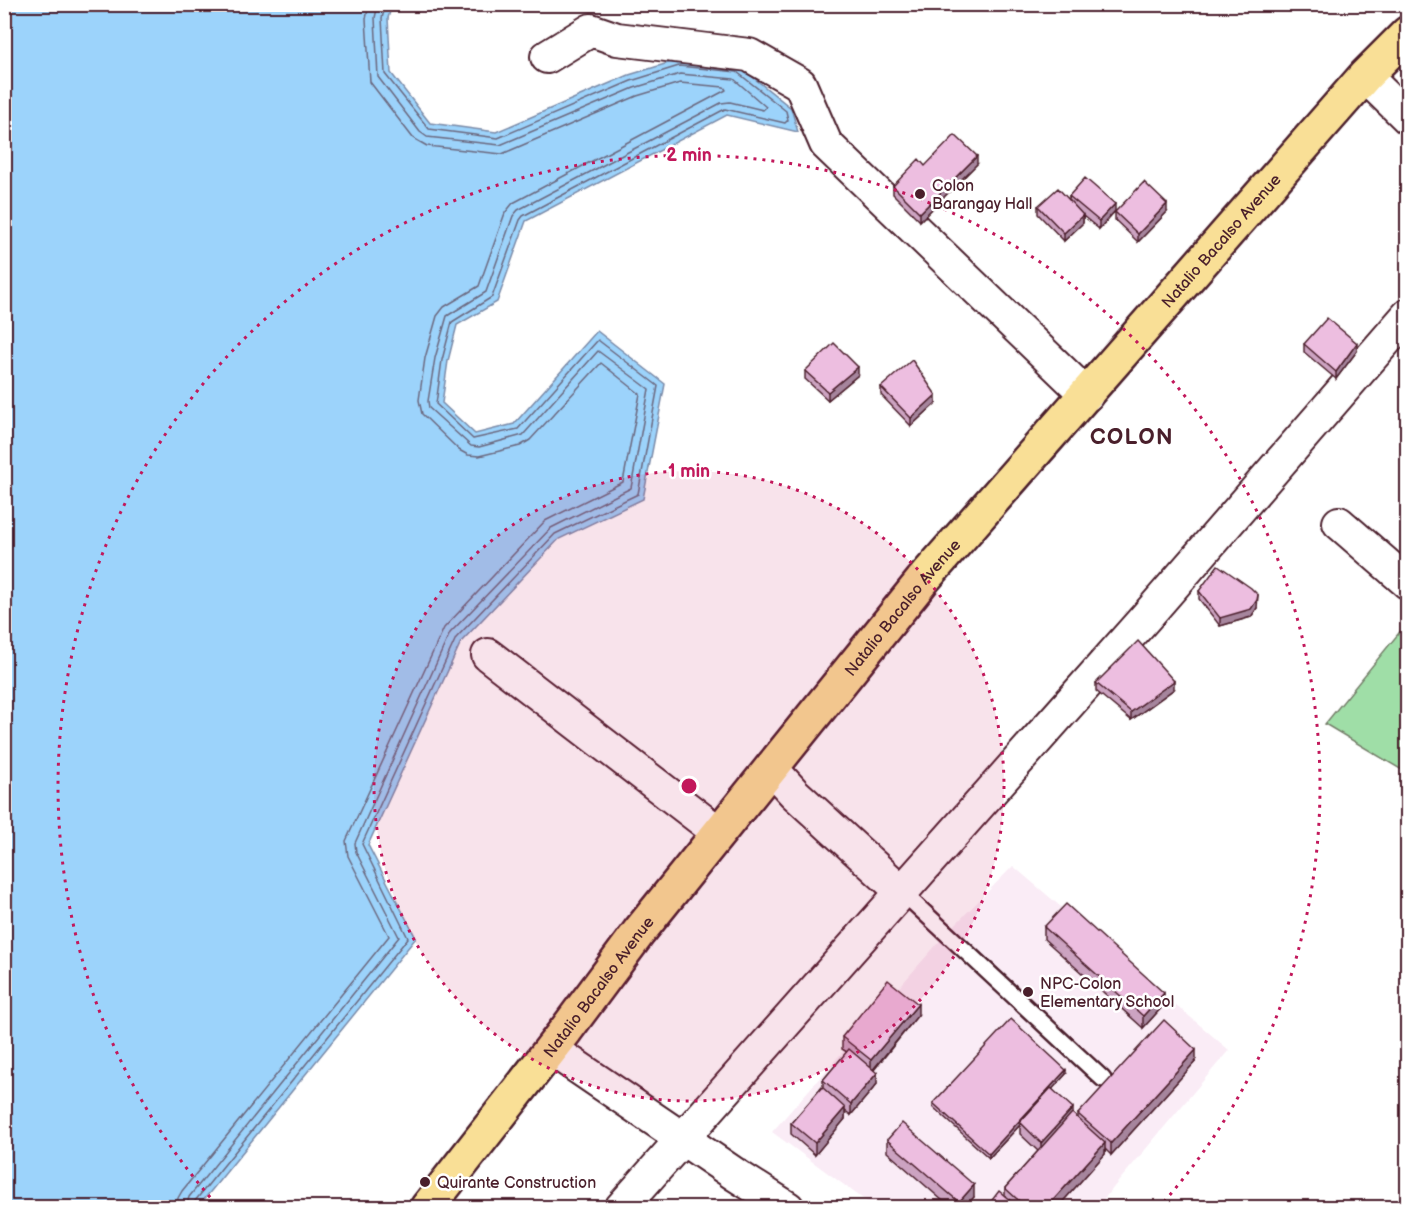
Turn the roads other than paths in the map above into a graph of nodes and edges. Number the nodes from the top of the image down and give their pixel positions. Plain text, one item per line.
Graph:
1 (1407, 33) edge
2 (547, 57) dead end
3 (1365, 76) junction
4 (1407, 118) edge
5 (1407, 315) edge
6 (1088, 395) junction
7 (1339, 523) dead end
8 (1407, 583) edge
9 (488, 654) dead end
10 (771, 768) junction
11 (719, 833) junction
12 (901, 891) junction
13 (552, 1049) junction
14 (1103, 1079) dead end
15 (683, 1139) junction
16 (428, 1208) edge
17 (621, 1208) edge
18 (788, 1208) edge

1 - 3 highway, Natalio Bacalso Avenue
2 - 6 street
3 - 4 street
3 - 6 highway, Natalio Bacalso Avenue
5 - 12 street
6 - 10 highway, Natalio Bacalso Avenue
7 - 8 street
9 - 11 street
10 - 11 highway, Natalio Bacalso Avenue
10 - 12 street
11 - 13 highway, Natalio Bacalso Avenue
12 - 14 lane
12 - 15 street
13 - 15 street
13 - 16 highway, Natalio Bacalso Avenue
15 - 17 street
15 - 18 street

